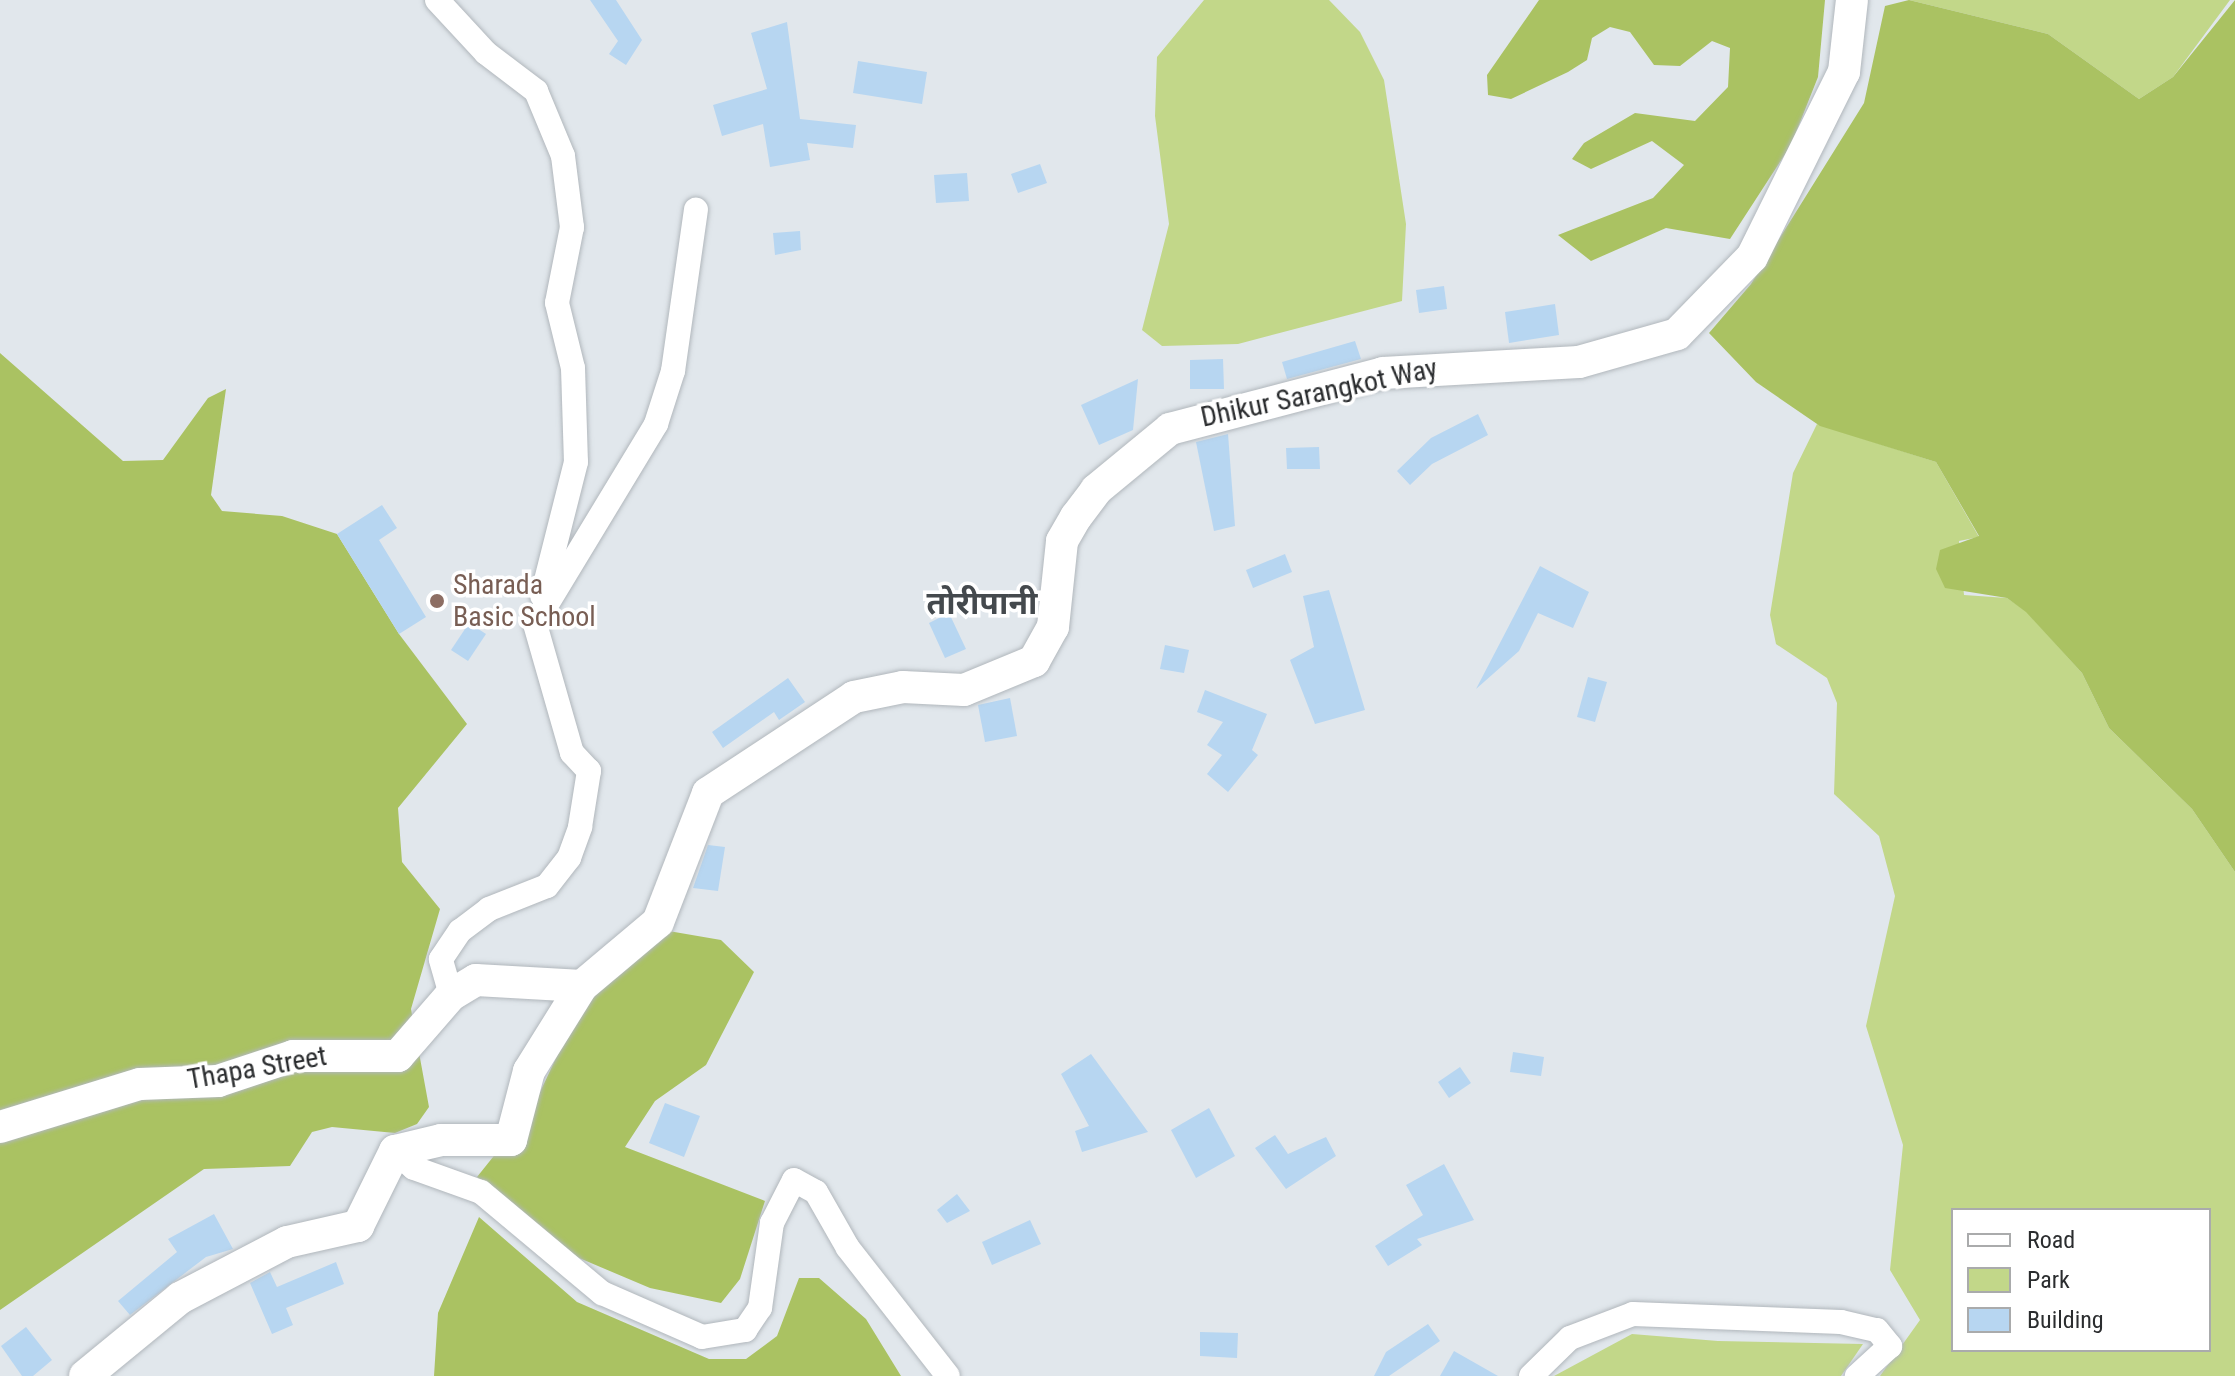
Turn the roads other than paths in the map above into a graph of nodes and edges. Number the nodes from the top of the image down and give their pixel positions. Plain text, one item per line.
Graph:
1 (437, 0) edge
2 (1852, 0) edge
3 (696, 210) dead end
4 (535, 624) junction
5 (582, 986) junction
6 (451, 995) junction
7 (0, 1127) edge
8 (395, 1151) junction
9 (85, 1376) edge
10 (948, 1376) edge
11 (1531, 1376) edge
12 (1857, 1376) edge

1 - 4 street
2 - 5 street, Dhikur Sarangkot Way
3 - 4 street
4 - 6 street
5 - 6 street, Thapa Street
5 - 8 street, Dhikur Sarangkot Way
6 - 7 street, Thapa Street
8 - 9 street
8 - 10 street
11 - 12 street

